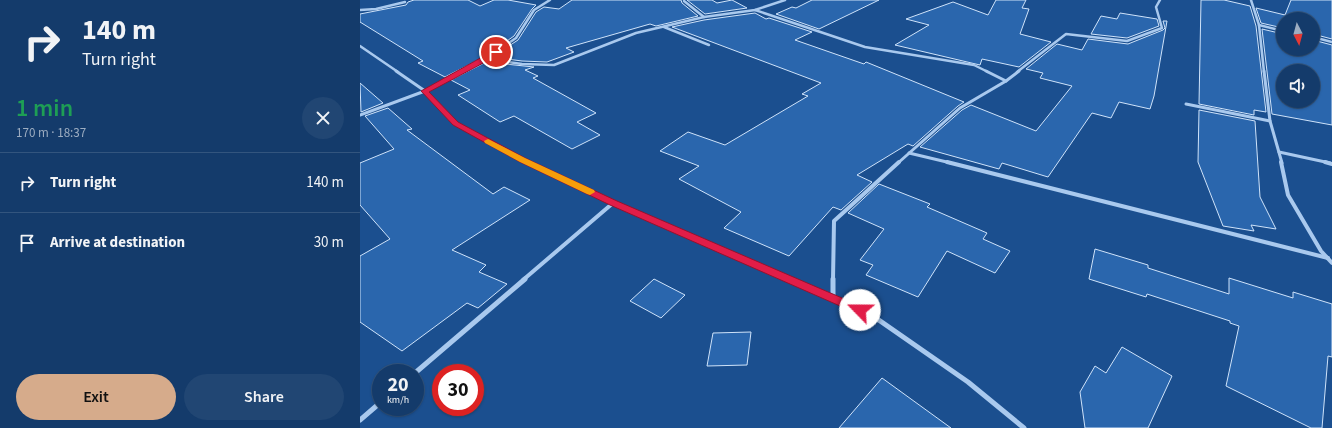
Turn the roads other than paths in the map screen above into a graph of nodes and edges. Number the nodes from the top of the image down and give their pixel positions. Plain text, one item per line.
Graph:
1 (550, 0) edge
2 (785, 0) edge
3 (1160, 0) edge
4 (1251, 0) edge
5 (684, 1) dead end
6 (405, 2) dead end
7 (360, 10) edge
8 (755, 10) junction
9 (704, 17) junction
10 (1259, 25) junction
11 (664, 27) junction
12 (1276, 29) edge
13 (1320, 39) edge
14 (1332, 42) edge
15 (709, 45) dead end
16 (360, 46) edge
17 (485, 59) junction
18 (1006, 81) junction
19 (425, 91) junction
20 (1186, 104) dead end
21 (360, 115) edge
22 (1270, 121) junction
23 (1279, 152) junction
24 (909, 153) junction
25 (1332, 164) edge
26 (613, 203) junction
27 (1328, 258) junction
28 (1332, 263) edge
29 (833, 299) junction
30 (424, 365) edge
31 (372, 410) edge
32 (360, 420) edge
33 (1024, 428) edge

1 - 17 street
2 - 8 street
3 - 18 street
4 - 10 street
5 - 9 street
6 - 7 street
8 - 9 street
8 - 18 street
9 - 11 street
10 - 12 street
10 - 22 street
11 - 15 street
11 - 17 street
13 - 14 street
16 - 19 street
17 - 19 street
18 - 24 street
19 - 21 street
19 - 26 street
20 - 22 street
22 - 23 street
23 - 25 street
23 - 27 street
24 - 27 street
24 - 29 street
26 - 29 street
26 - 30 street
27 - 28 street
29 - 33 street
31 - 32 street

